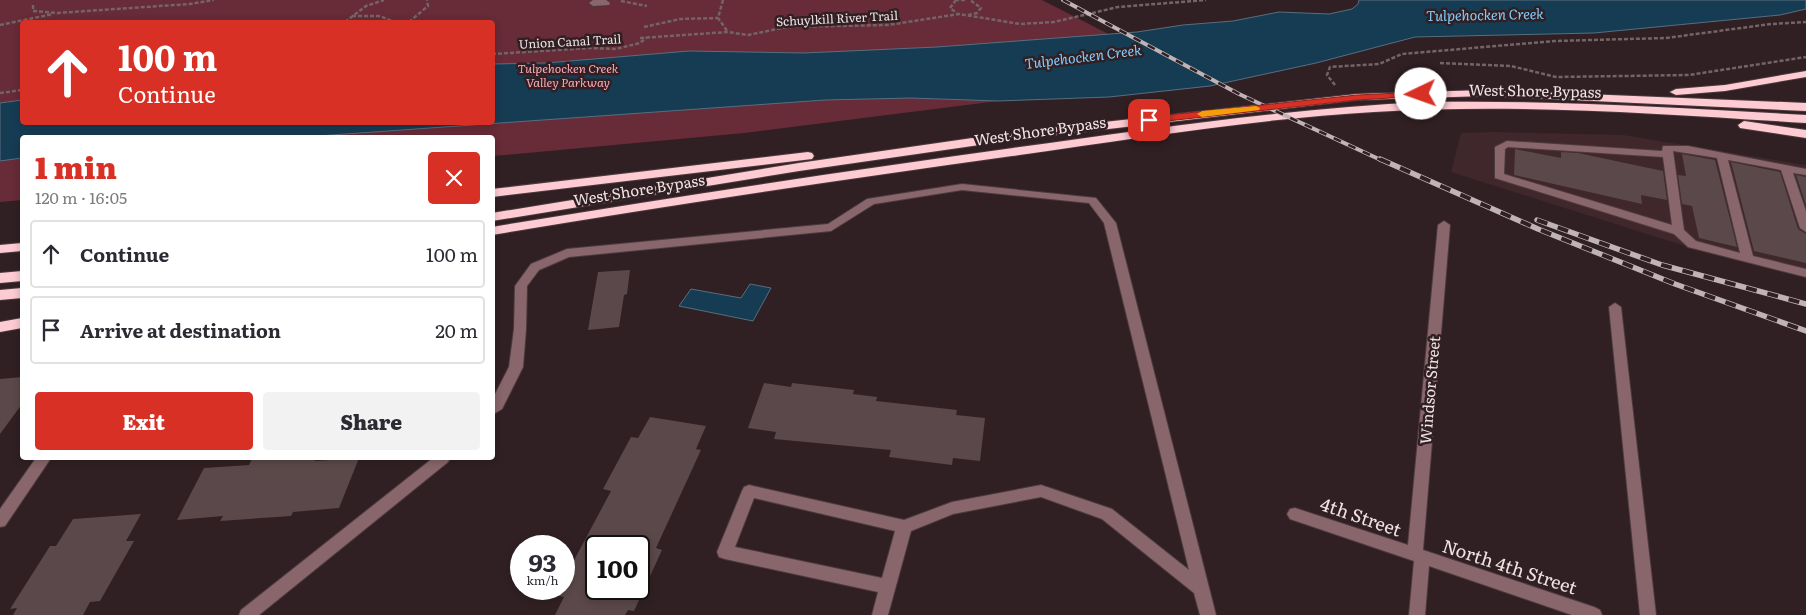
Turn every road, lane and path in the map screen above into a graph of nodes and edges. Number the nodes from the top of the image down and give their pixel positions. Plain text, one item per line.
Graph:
1 (214, 0) edge
2 (384, 0) edge
3 (427, 0) edge
4 (618, 0) edge
5 (723, 0) edge
6 (955, 0) edge
7 (969, 0) edge
8 (1206, 0) edge
9 (593, 3) dead end
10 (606, 3) dead end
11 (33, 5) dead end
12 (647, 6) dead end
13 (58, 13) junction
14 (959, 14) junction
15 (351, 16) junction
16 (965, 16) junction
17 (718, 18) junction
18 (24, 20) edge
19 (347, 20) edge
20 (389, 20) edge
21 (412, 20) edge
22 (20, 21) edge
23 (1806, 22) edge
24 (0, 25) edge
25 (644, 28) dead end
26 (728, 32) junction
27 (582, 38) dead end
28 (588, 38) dead end
29 (599, 38) dead end
30 (640, 38) dead end
31 (647, 38) junction
32 (604, 44) dead end
33 (598, 48) junction
34 (571, 49) junction
35 (495, 54) edge
36 (1806, 57) edge
37 (1440, 63) dead end
38 (1806, 74) edge
39 (1335, 84) dead end
40 (20, 90) edge
41 (0, 93) edge
42 (1368, 97) junction
43 (1448, 106) junction
44 (1806, 108) edge
45 (1188, 116) junction
46 (1806, 119) edge
47 (1806, 134) edge
48 (1668, 154) junction
49 (1722, 156) junction
50 (1786, 168) junction
51 (1806, 172) edge
52 (495, 193) edge
53 (495, 217) edge
54 (1444, 225) dead end
55 (1806, 228) edge
56 (1678, 231) junction
57 (495, 232) edge
58 (20, 247) edge
59 (0, 248) edge
60 (1748, 259) junction
61 (1806, 273) edge
62 (20, 276) edge
63 (0, 278) edge
64 (20, 293) edge
65 (0, 295) edge
66 (1615, 308) dead end
67 (20, 323) edge
68 (0, 327) edge
69 (495, 407) edge
70 (43, 460) edge
71 (440, 460) edge
72 (1295, 514) dead end
73 (0, 521) edge
74 (904, 527) junction
75 (1418, 556) junction
76 (888, 587) junction
77 (1201, 589) junction
78 (246, 615) edge
79 (880, 615) edge
80 (1208, 615) edge
81 (1417, 615) edge
82 (1594, 615) edge
83 (1648, 615) edge

1 - 13 path
2 - 15 path
3 - 21 path
4 - 12 path
5 - 17 path
6 - 7 path
6 - 14 path
7 - 16 path
8 - 16 path, Schuylkill River Trail
9 - 10 street
11 - 13 path
13 - 18 path
14 - 16 path, Schuylkill River Trail
14 - 26 path, Schuylkill River Trail
15 - 19 path
15 - 20 path
17 - 25 path
17 - 26 path
22 - 24 path
23 - 39 path
26 - 31 path, Schuylkill River Trail
27 - 34 path
28 - 29 path
30 - 31 path
31 - 33 path, Union Canal Trail
32 - 33 path
33 - 34 path, Union Canal Trail
34 - 35 path, Union Canal Trail
36 - 37 path
38 - 42 highway
40 - 41 path
42 - 44 highway, West Shore Bypass
42 - 45 highway, West Shore Bypass
43 - 46 highway, West Shore Bypass
43 - 47 highway
43 - 57 highway, West Shore Bypass
45 - 52 highway
45 - 53 highway, West Shore Bypass
48 - 49 street
48 - 56 street
48 - 56 street
49 - 50 street
49 - 60 street
50 - 51 street
50 - 55 street
54 - 75 street, Windsor Street
56 - 60 street
58 - 59 highway
60 - 61 street
62 - 63 highway
64 - 65 highway
66 - 83 street
67 - 68 highway
69 - 77 street
70 - 73 street
71 - 78 street
72 - 75 street, 4th Street
74 - 76 street
74 - 76 street
74 - 77 street
75 - 81 street, Windsor Street
75 - 82 street, North 4th Street
76 - 79 street
77 - 80 street

